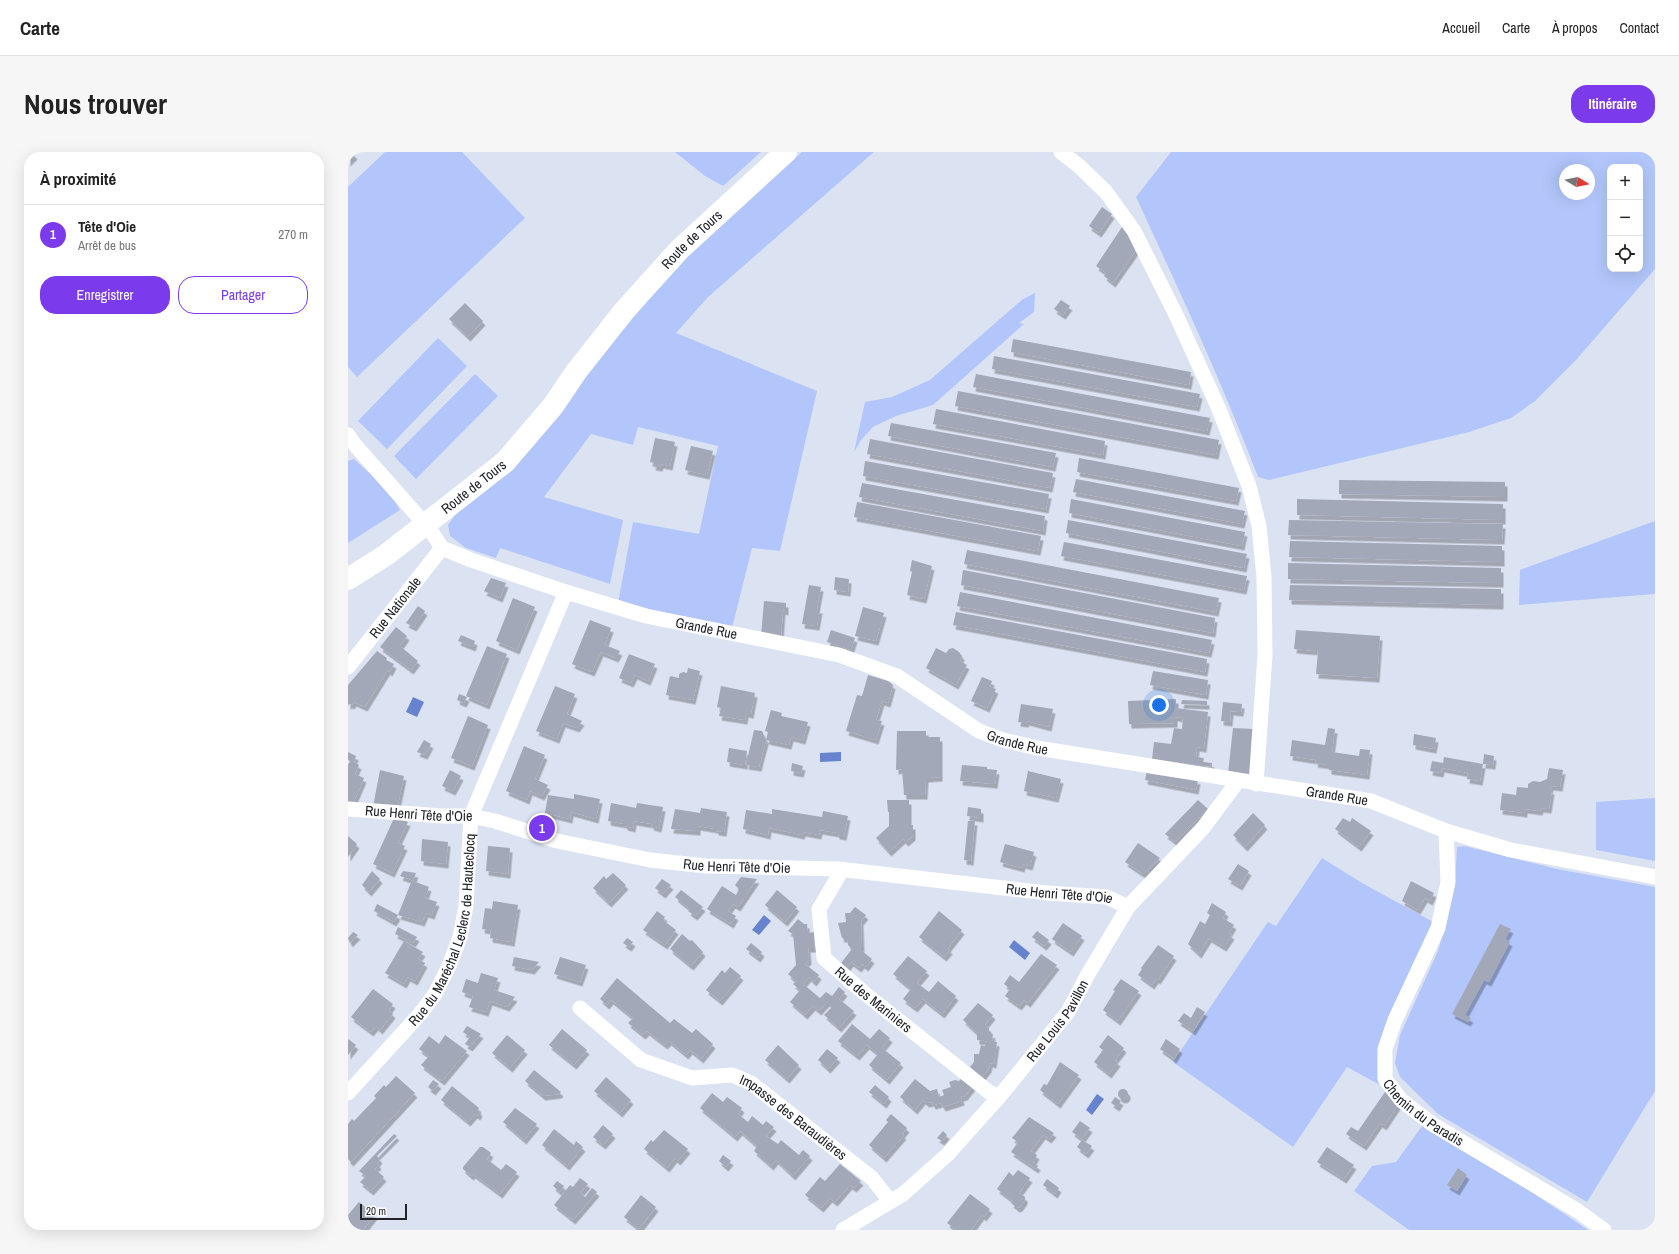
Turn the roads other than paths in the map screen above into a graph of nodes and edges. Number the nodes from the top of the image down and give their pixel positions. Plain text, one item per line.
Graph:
1 (786, 152) edge
2 (1061, 152) edge
3 (348, 435) edge
4 (422, 520) junction
5 (442, 548) junction
6 (348, 565) edge
7 (348, 579) edge
8 (566, 592) junction
9 (348, 667) edge
10 (1238, 781) junction
11 (1256, 784) junction
12 (348, 809) edge
13 (471, 816) junction
14 (1446, 831) junction
15 (838, 868) junction
16 (1655, 877) edge
17 (1128, 907) junction
18 (580, 1008) dead end
19 (348, 1093) edge
20 (999, 1097) junction
21 (890, 1201) junction
22 (843, 1230) edge
23 (1604, 1230) edge

1 - 4 main road, Route de Tours
2 - 11 street
3 - 4 street
4 - 5 street
4 - 6 main road, Route de Tours
4 - 7 main road, Route de Tours
5 - 8 street, Grande Rue
5 - 9 street, Rue Nationale
8 - 10 street, Grande Rue
8 - 13 street, Rue du Maréchal Leclerc de Hauteclocq
10 - 11 street, Grande Rue
10 - 17 street, Rue Louis Pavillon
11 - 14 street, Grande Rue
12 - 13 street, Rue Henri Tête d'Oie
13 - 15 street, Rue Henri Tête d'Oie
13 - 19 street, Rue du Maréchal Leclerc de Hauteclocq
14 - 16 street, Grande Rue
14 - 23 street, Chemin du Paradis
15 - 17 street, Rue Henri Tête d'Oie
15 - 20 street, Rue des Mariniers
17 - 20 street, Rue Louis Pavillon
18 - 21 street, Impasse des Baraudières
20 - 21 street, Rue Louis Pavillon
21 - 22 street, Rue Louis Pavillon

